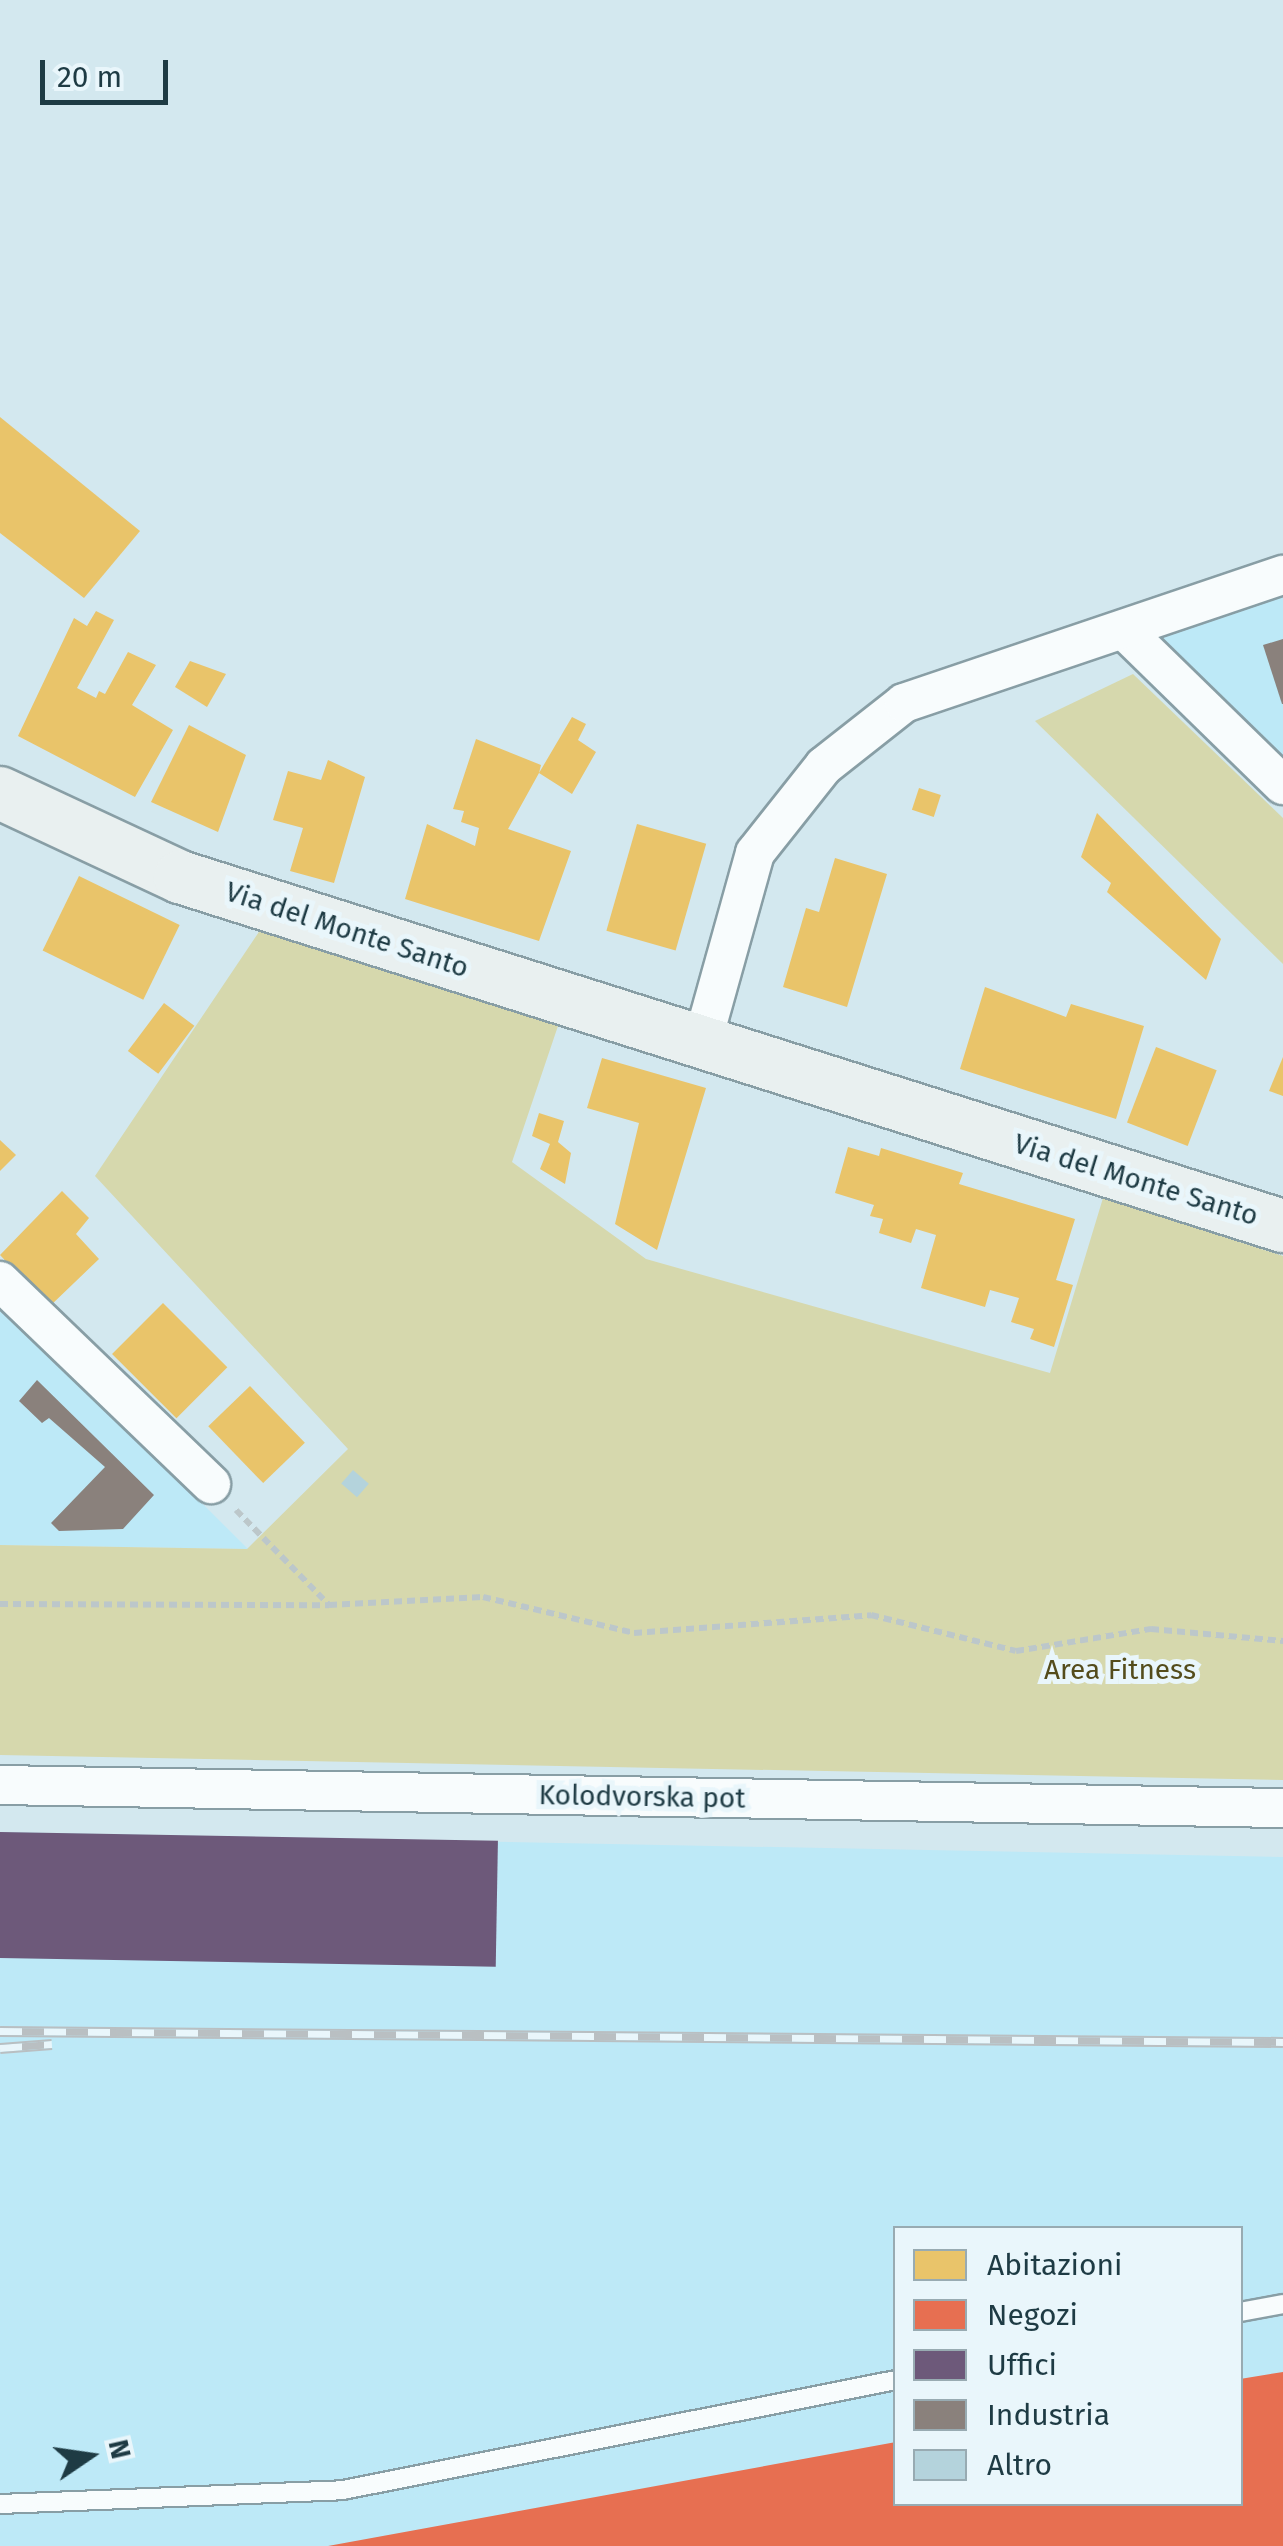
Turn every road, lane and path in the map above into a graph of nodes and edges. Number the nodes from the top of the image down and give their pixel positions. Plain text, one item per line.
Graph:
1 (1283, 575) edge
2 (1124, 630) junction
3 (1283, 784) edge
4 (0, 793) edge
5 (702, 1043) junction
6 (1283, 1226) edge
7 (0, 1281) edge
8 (211, 1484) joint
9 (0, 1604) edge
10 (329, 1605) junction
11 (1283, 1640) edge
12 (0, 1785) edge
13 (1283, 1808) edge
14 (1283, 2304) edge
15 (1243, 2311) edge
16 (893, 2381) edge
17 (0, 2504) edge

1 - 2 street
2 - 3 street
2 - 5 street
4 - 5 main road, Via del Monte Santo
5 - 6 main road, Via del Monte Santo
7 - 8 street
8 - 10 path
9 - 10 path
10 - 11 path
12 - 13 street, Kolodvorska pot
14 - 15 lane
16 - 17 lane

